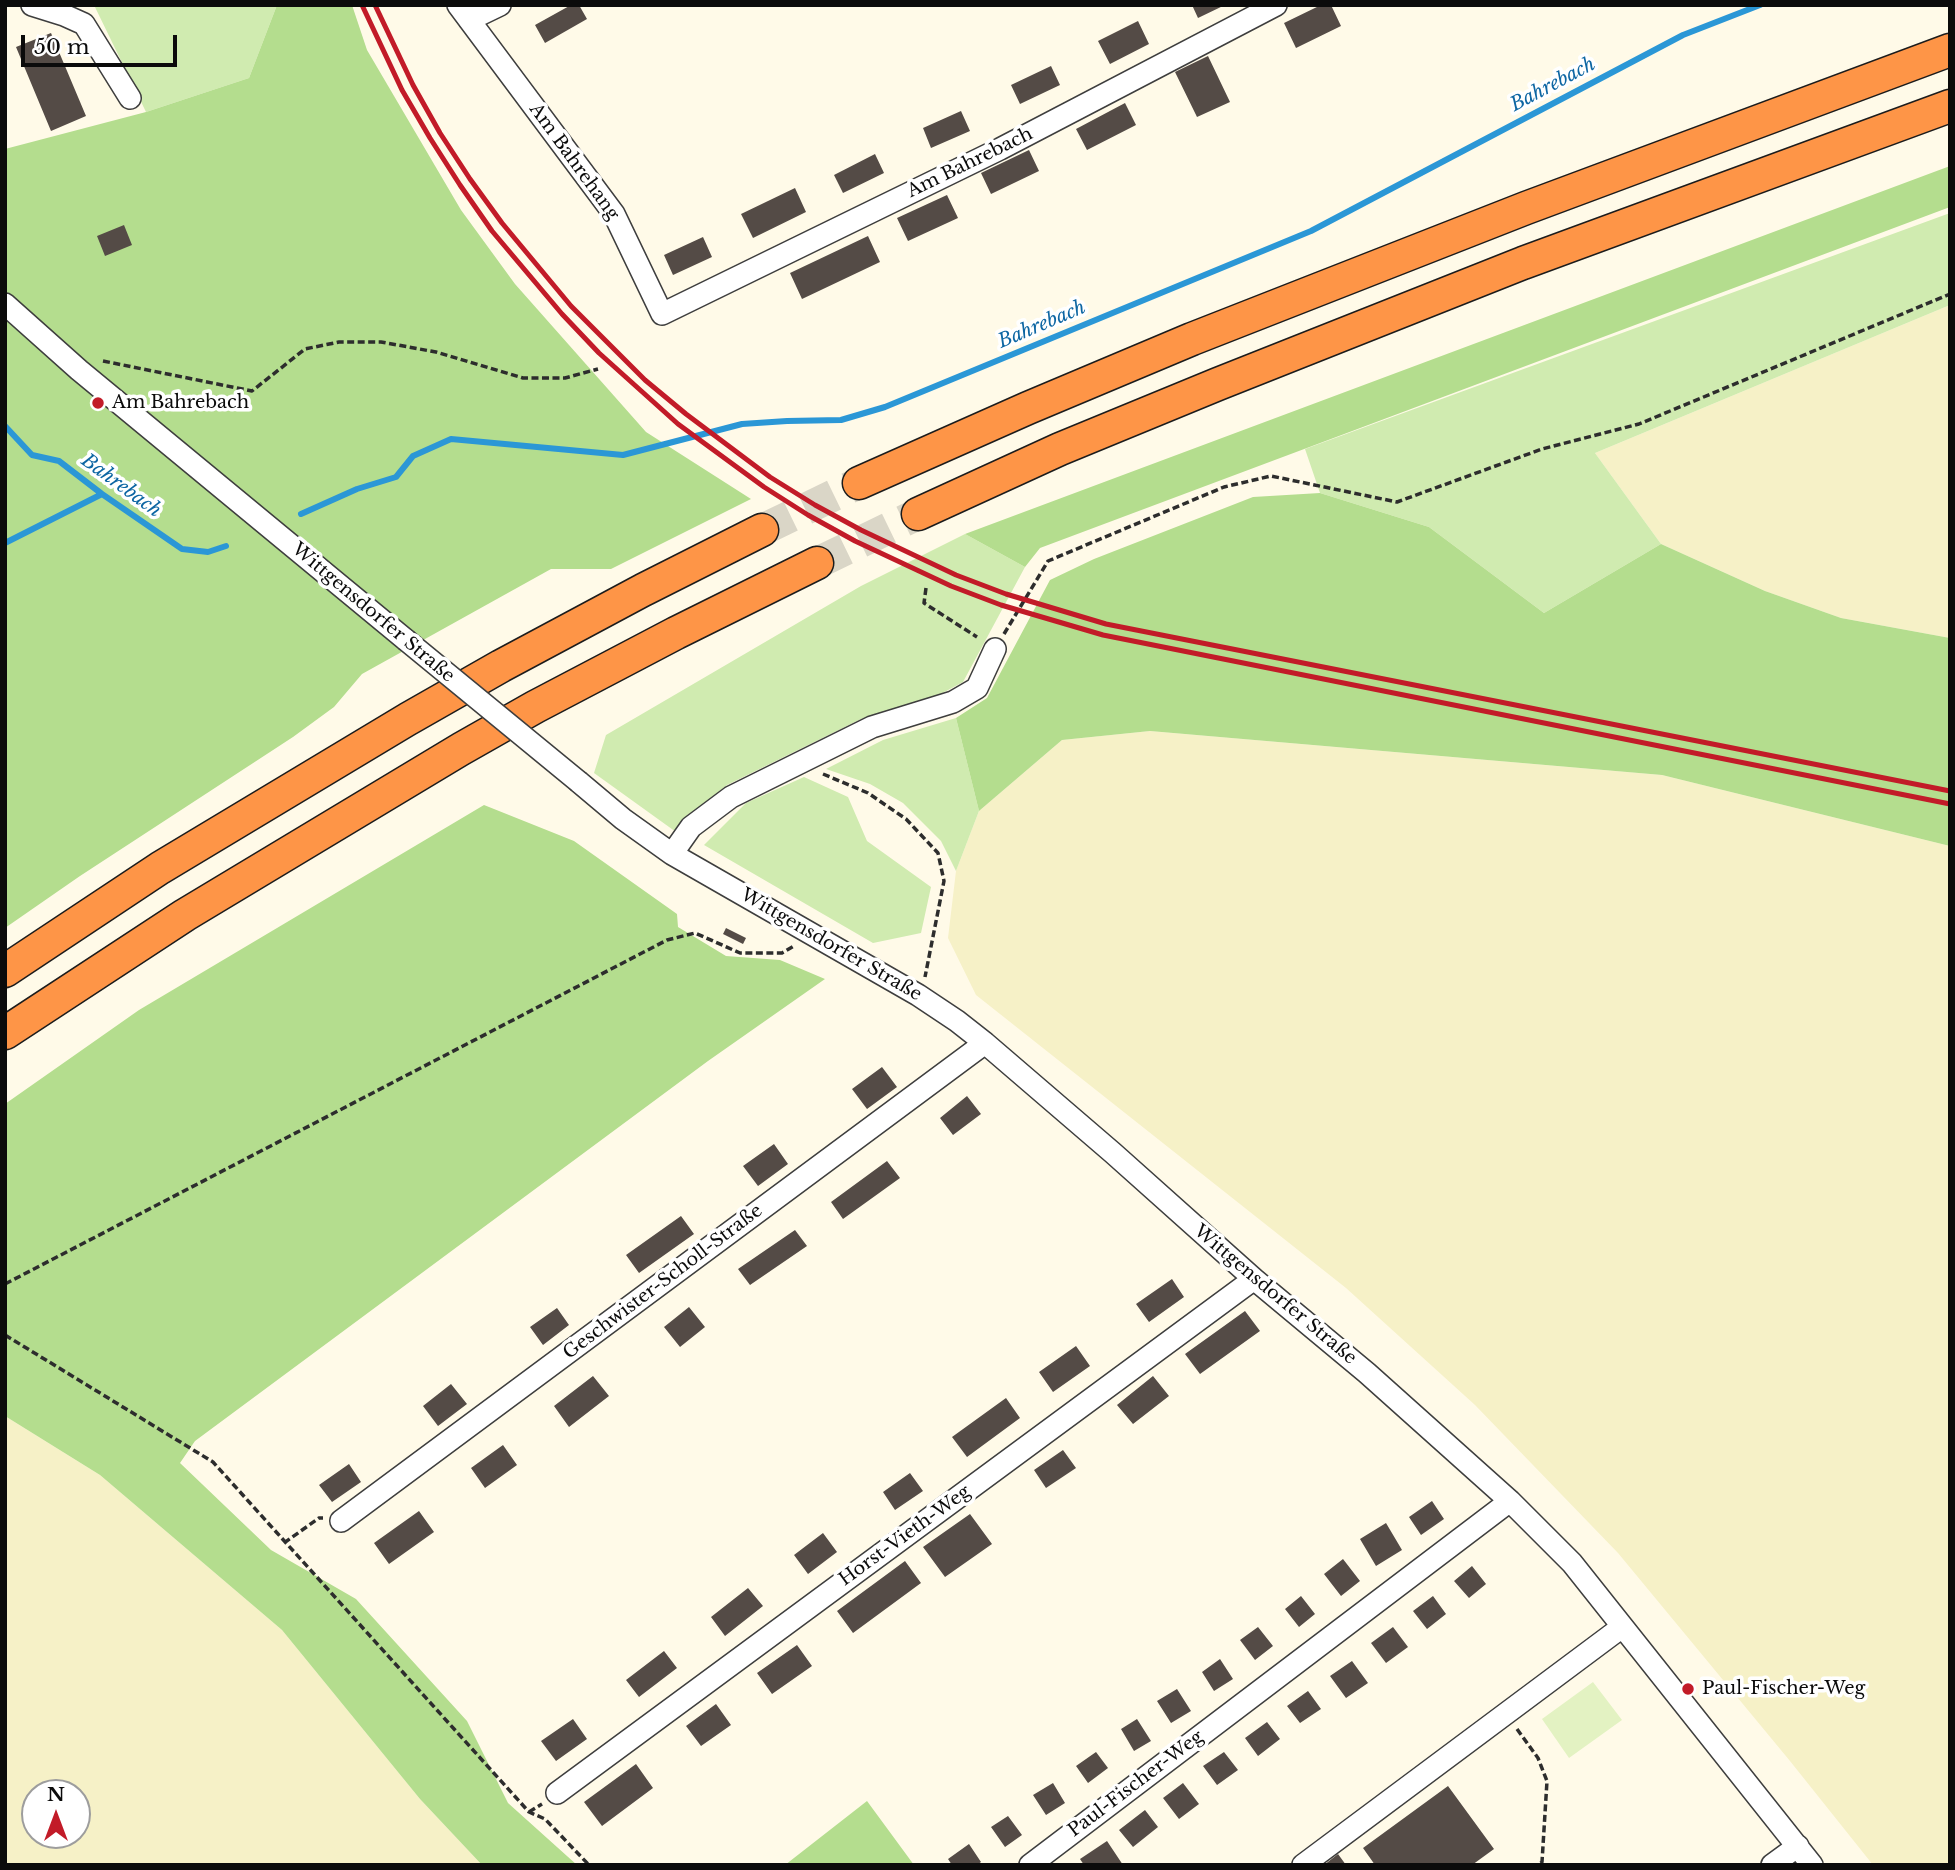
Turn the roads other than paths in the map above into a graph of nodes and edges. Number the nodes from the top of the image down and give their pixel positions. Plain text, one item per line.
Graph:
1 (32, 5) edge
2 (500, 5) edge
3 (1276, 5) edge
4 (464, 13) edge
5 (1950, 50) edge
6 (130, 98) dead end
7 (1950, 106) edge
8 (5, 304) edge
9 (662, 314) joint
10 (859, 483) tunnel mouth
11 (918, 514) tunnel mouth
12 (762, 530) tunnel mouth
13 (817, 563) tunnel mouth
14 (995, 649) road end
15 (672, 853) junction
16 (5, 971) edge
17 (5, 1033) edge
18 (985, 1043) junction
19 (1254, 1279) junction
20 (1510, 1501) junction
21 (341, 1521) road end
22 (1622, 1627) junction
23 (557, 1793) dead end
24 (1798, 1846) junction
25 (1030, 1865) edge
26 (1303, 1865) edge
27 (1772, 1865) edge
28 (1812, 1865) edge

1 - 6 street
2 - 4 street, Am Bahrehang
3 - 9 street, Am Bahrebach
4 - 9 street, Am Bahrehang
5 - 10 highway
7 - 11 highway
8 - 15 street, Wittgensdorfer Straße, bridge
12 - 16 highway
13 - 17 highway
14 - 15 street
15 - 18 street, Wittgensdorfer Straße
18 - 19 street, Wittgensdorfer Straße
18 - 21 street, Geschwister-Scholl-Straße
19 - 20 street, Wittgensdorfer Straße
19 - 23 street, Horst-Vieth-Weg
20 - 22 street, Wittgensdorfer Straße
20 - 25 street, Paul-Fischer-Weg
22 - 24 street, Wittgensdorfer Straße
22 - 26 street
24 - 27 street
24 - 28 street, Wittgensdorfer Straße

